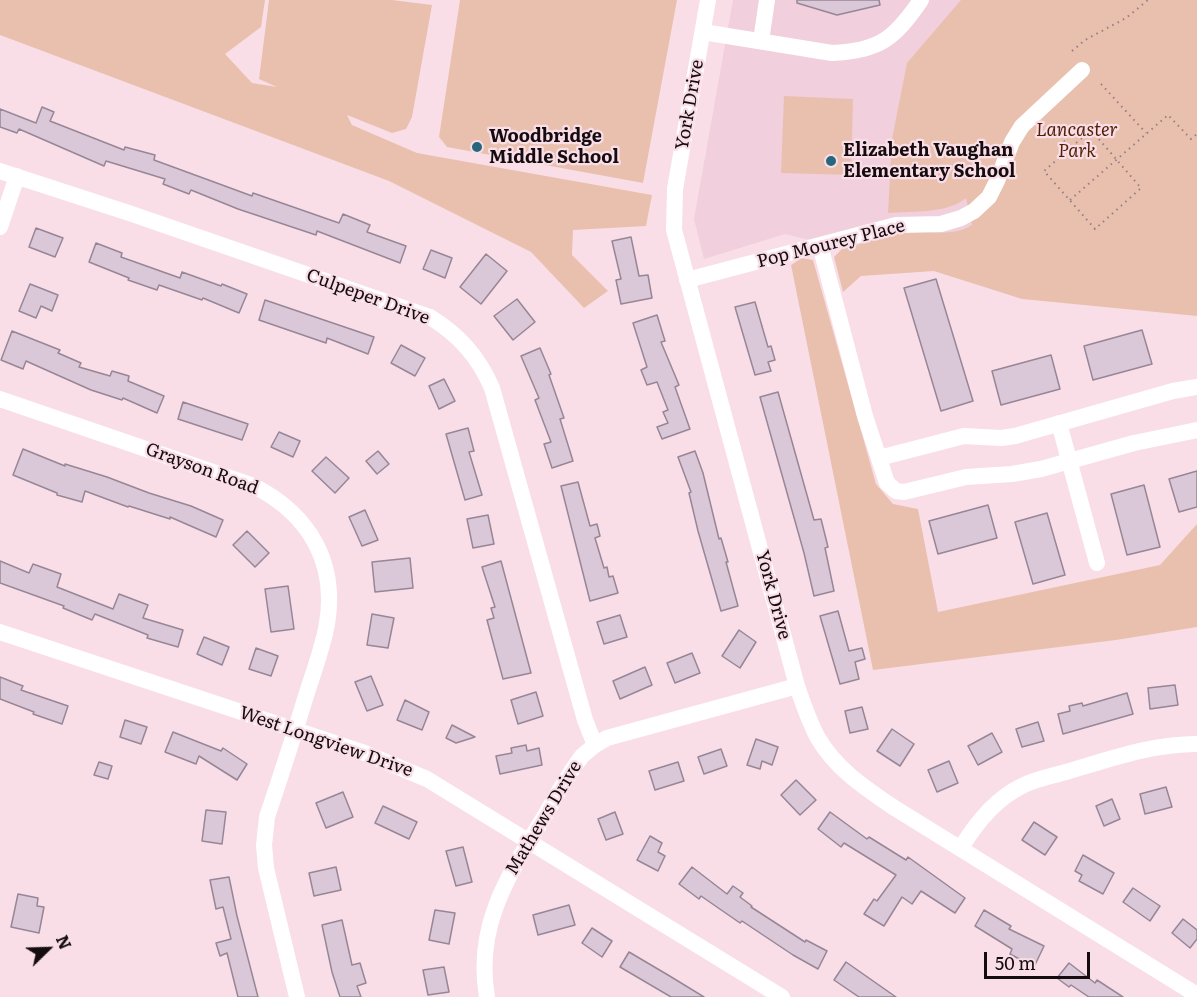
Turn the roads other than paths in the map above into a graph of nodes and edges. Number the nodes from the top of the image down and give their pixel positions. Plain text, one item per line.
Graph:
1 (708, 0) edge
2 (767, 0) edge
3 (921, 0) edge
4 (702, 32) junction
5 (761, 41) junction
6 (1082, 70) dead end
7 (0, 171) edge
8 (17, 176) junction
9 (0, 227) edge
10 (820, 245) junction
11 (687, 280) junction
12 (1197, 387) edge
13 (0, 399) edge
14 (1059, 423) junction
15 (1197, 430) edge
16 (879, 458) junction
17 (1069, 461) junction
18 (1096, 563) dead end
19 (0, 632) edge
20 (797, 686) junction
21 (296, 730) junction
22 (1197, 744) edge
23 (595, 745) junction
24 (529, 841) junction
25 (961, 848) junction
26 (1197, 995) edge
27 (297, 997) edge
28 (487, 997) edge
29 (782, 997) edge

1 - 4 street, York Drive
2 - 5 street
3 - 5 street
4 - 5 street
4 - 11 street, York Drive
6 - 10 street, Pop Mourey Place
7 - 8 street, Culpeper Drive
8 - 9 street
8 - 23 street, Culpeper Drive
10 - 11 street, Pop Mourey Place
10 - 16 street
11 - 20 street, York Drive
12 - 14 street
13 - 21 street, Grayson Road
14 - 16 street
14 - 17 street
15 - 17 street
16 - 17 street
17 - 18 street
19 - 21 street, West Longview Drive
20 - 23 street, Mathews Drive
20 - 25 street, York Drive
21 - 24 street, West Longview Drive
21 - 27 street, Grayson Road
22 - 25 street
23 - 24 street, Mathews Drive
24 - 28 street, Mathews Drive
24 - 29 street, West Longview Drive
25 - 26 street, York Drive

